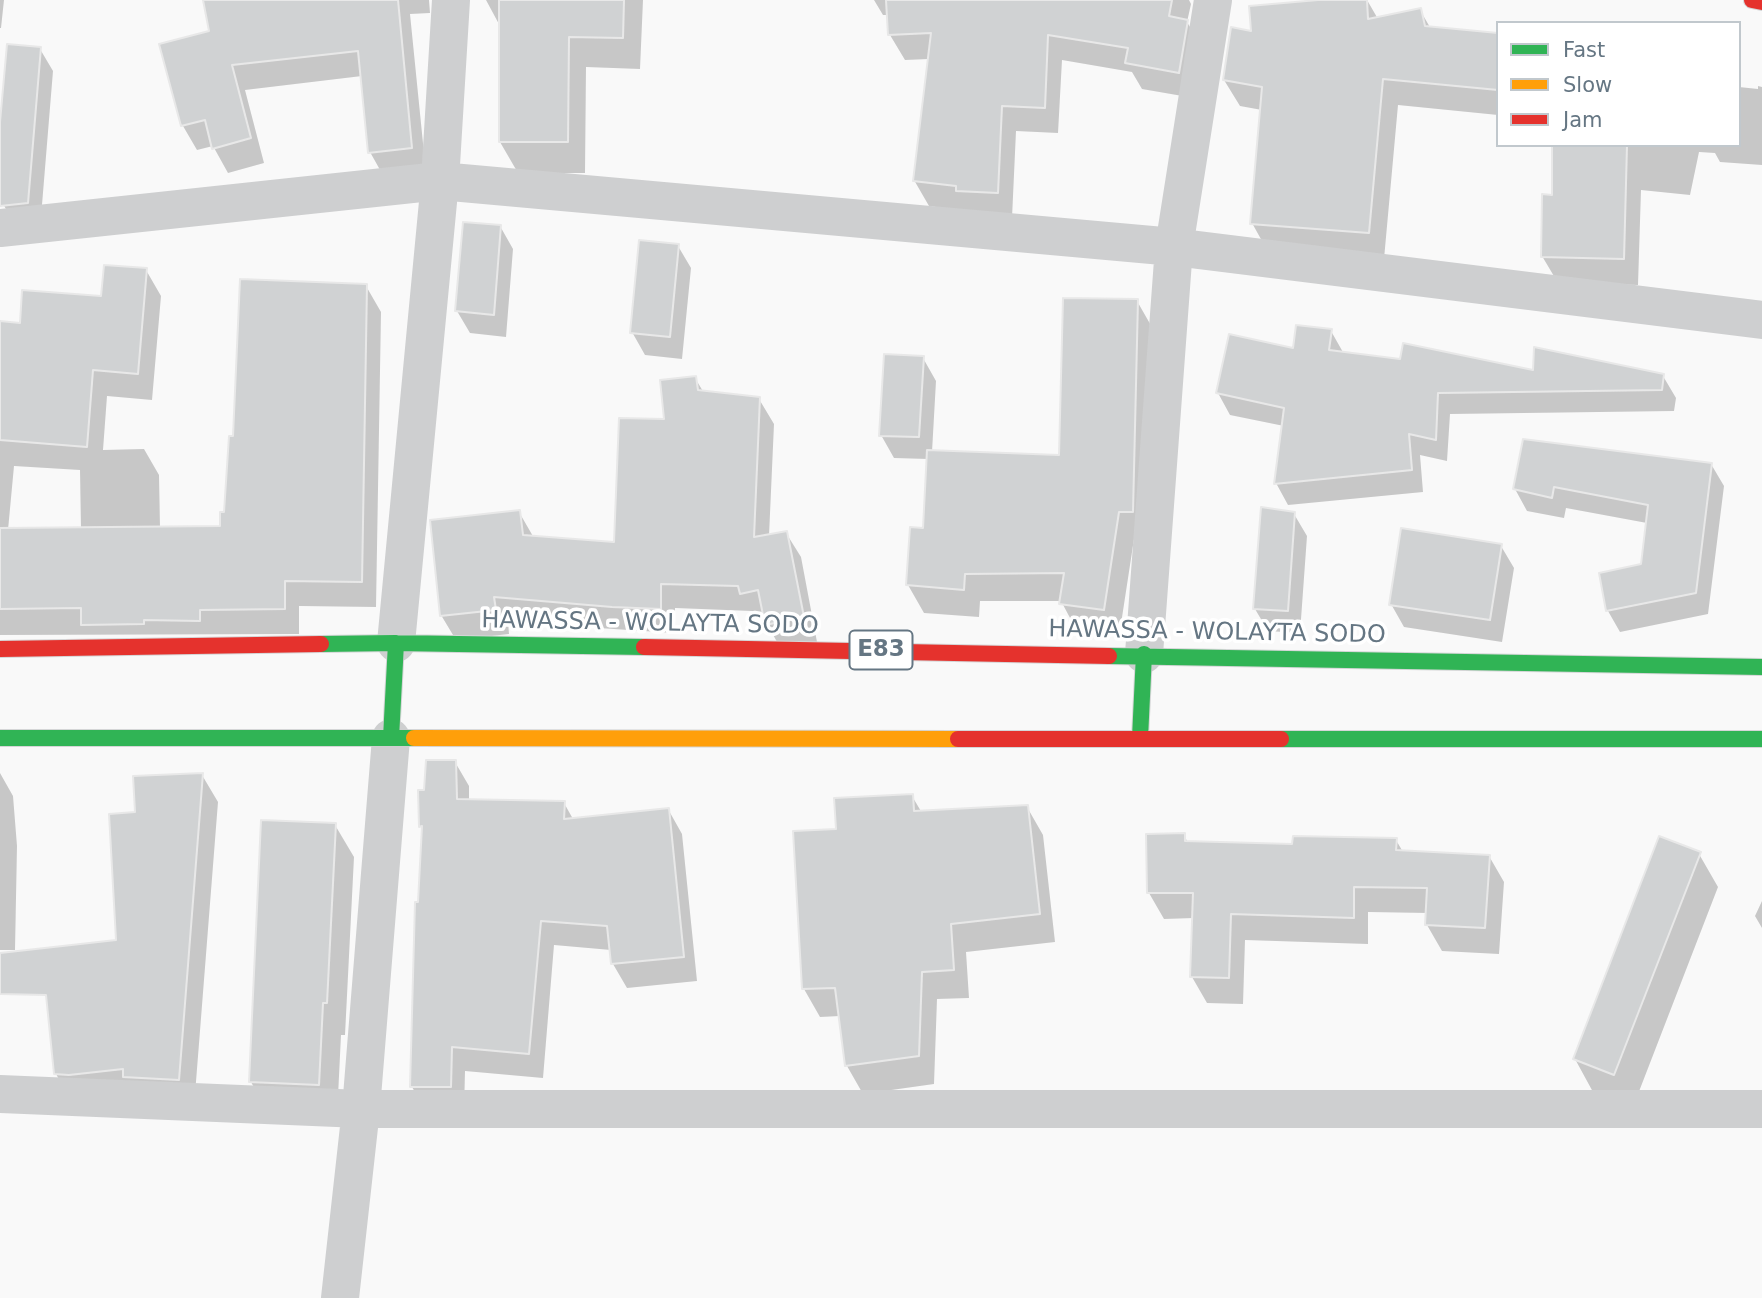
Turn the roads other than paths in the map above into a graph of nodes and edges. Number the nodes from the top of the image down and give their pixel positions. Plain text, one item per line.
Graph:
1 (451, 0) edge
2 (1213, 0) edge
3 (1752, 0) edge
4 (1762, 2) edge
5 (440, 181) junction
6 (0, 228) edge
7 (1174, 247) junction
8 (1762, 320) edge
9 (396, 643) junction
10 (0, 649) edge
11 (1144, 654) junction
12 (1762, 667) edge
13 (0, 738) edge
14 (391, 738) junction
15 (1140, 738) junction
16 (1762, 739) edge
17 (0, 1094) edge
18 (361, 1109) junction
19 (1762, 1109) edge
20 (340, 1298) edge

1 - 5 street
2 - 7 street
3 - 4 main road
5 - 6 street
5 - 7 street
5 - 9 street
7 - 8 street
7 - 11 street
9 - 10 main road, HAWASSA - WOLAYTA SODO / E83
9 - 11 main road, HAWASSA - WOLAYTA SODO / E83
9 - 14 main road
11 - 12 main road, HAWASSA - WOLAYTA SODO / E83
11 - 15 main road
13 - 14 main road
14 - 15 main road
14 - 18 street
15 - 16 main road
17 - 18 street
18 - 19 street
18 - 20 street

